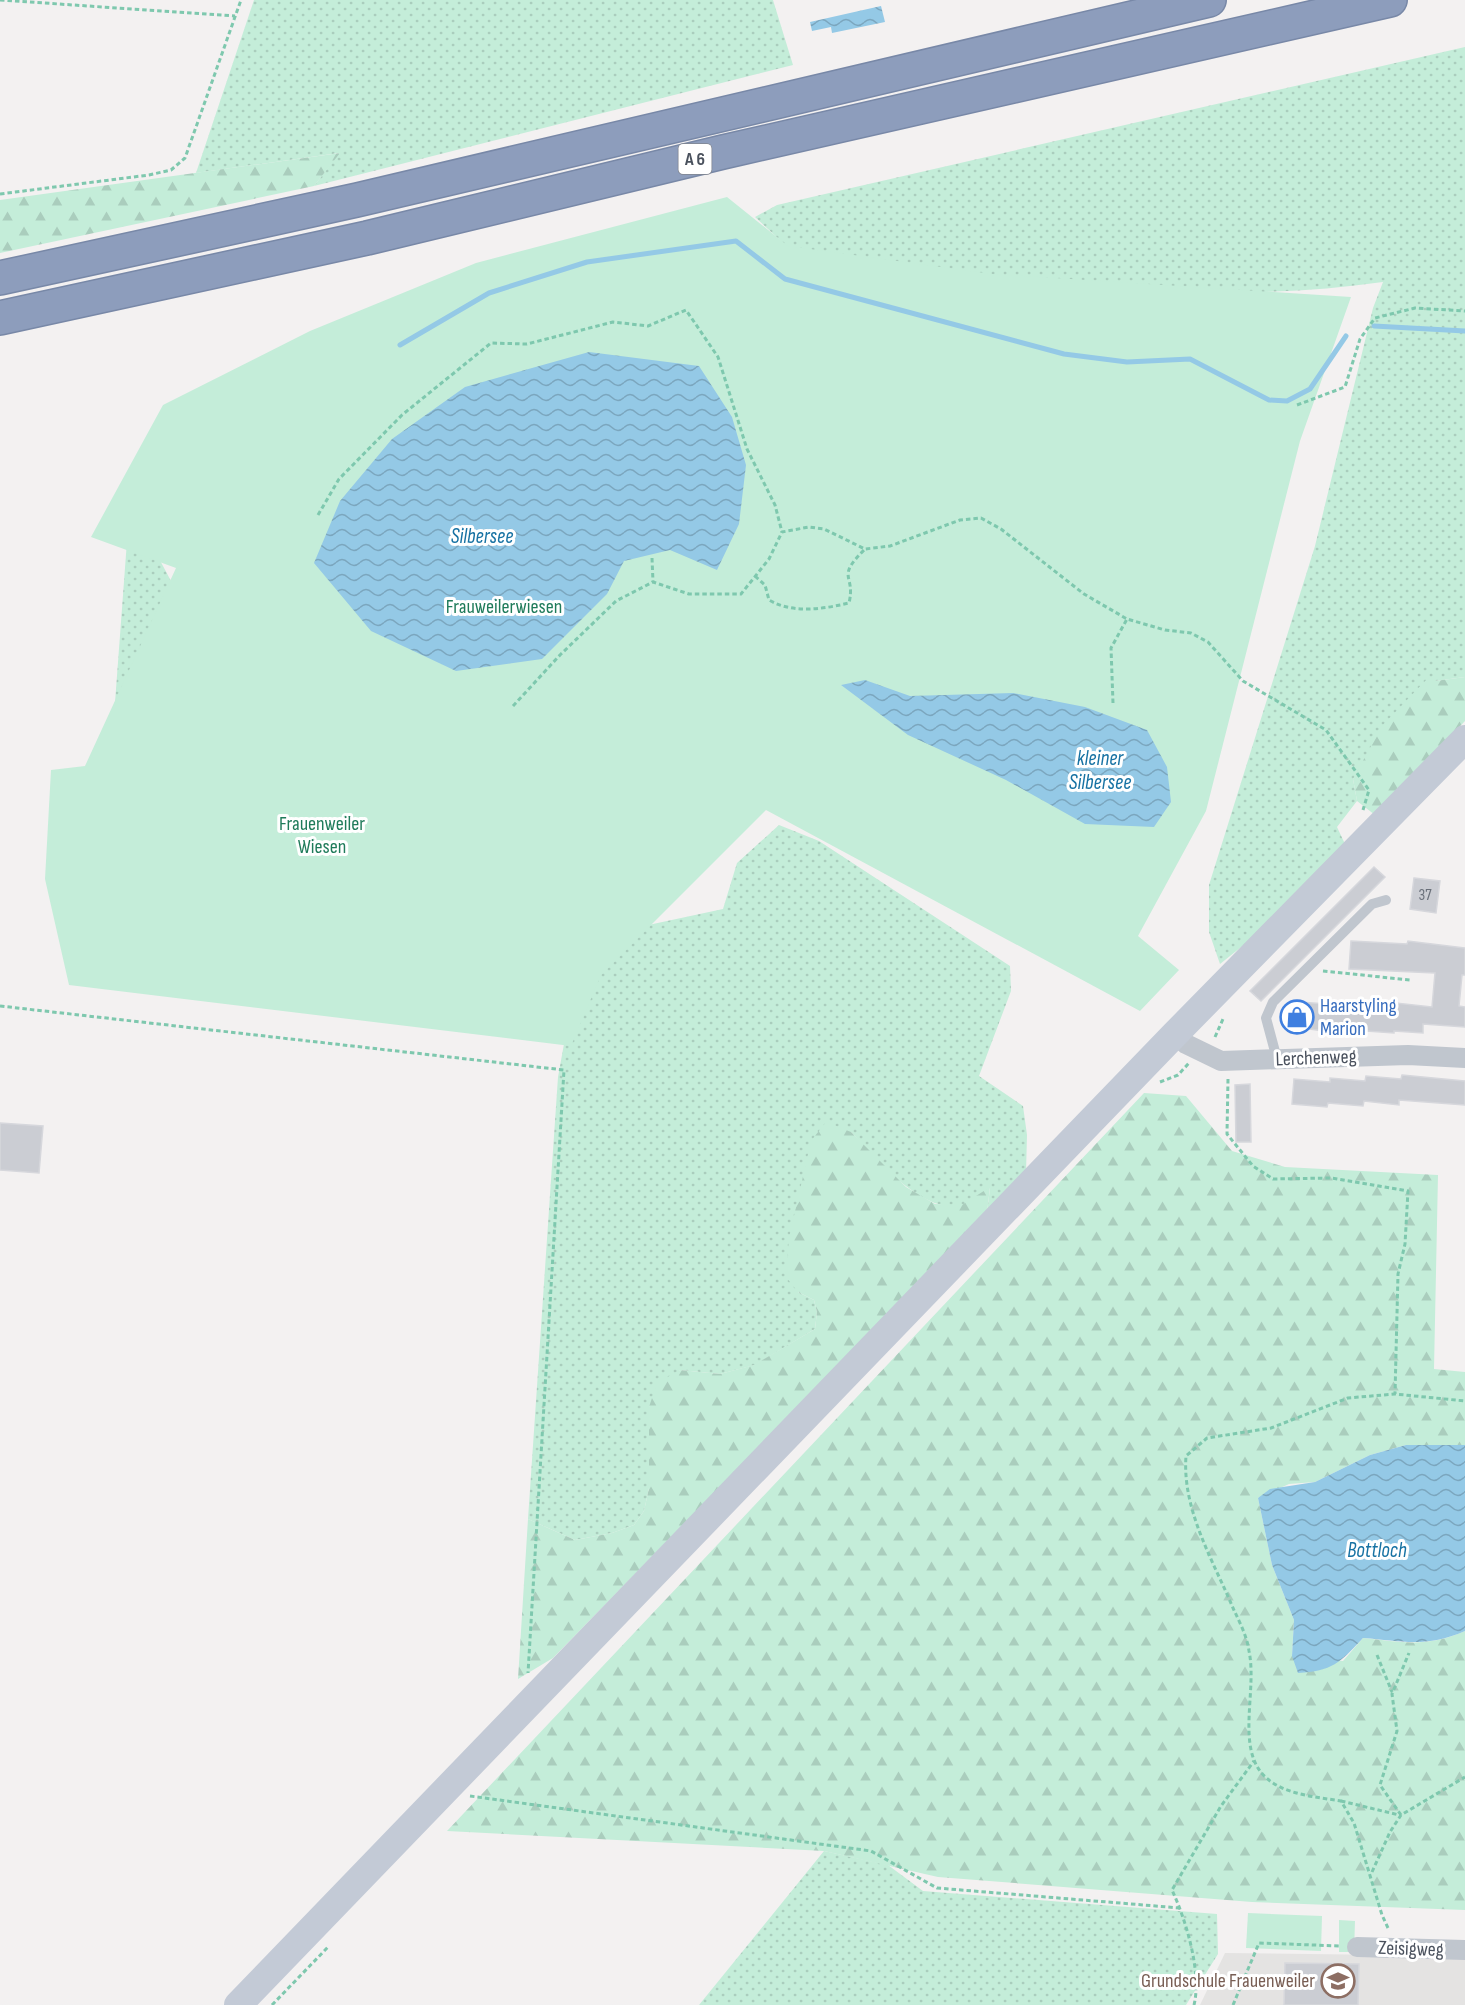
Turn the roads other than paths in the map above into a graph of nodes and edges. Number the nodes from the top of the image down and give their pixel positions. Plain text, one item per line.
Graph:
1 (1209, 0) edge
2 (1390, 0) edge
3 (0, 278) edge
4 (0, 318) edge
5 (1465, 739) edge
6 (1386, 900) dead end
7 (1175, 1034) junction
8 (1465, 1058) edge
9 (1277, 1059) junction
10 (1357, 1947) road end
11 (1465, 1950) edge
12 (238, 2005) edge

1 - 3 highway, A 6
2 - 4 highway, A 6
5 - 7 main road
6 - 9 lane
7 - 9 street, Lerchenweg
7 - 12 main road
8 - 9 street, Lerchenweg
10 - 11 street, Zeisigweg

